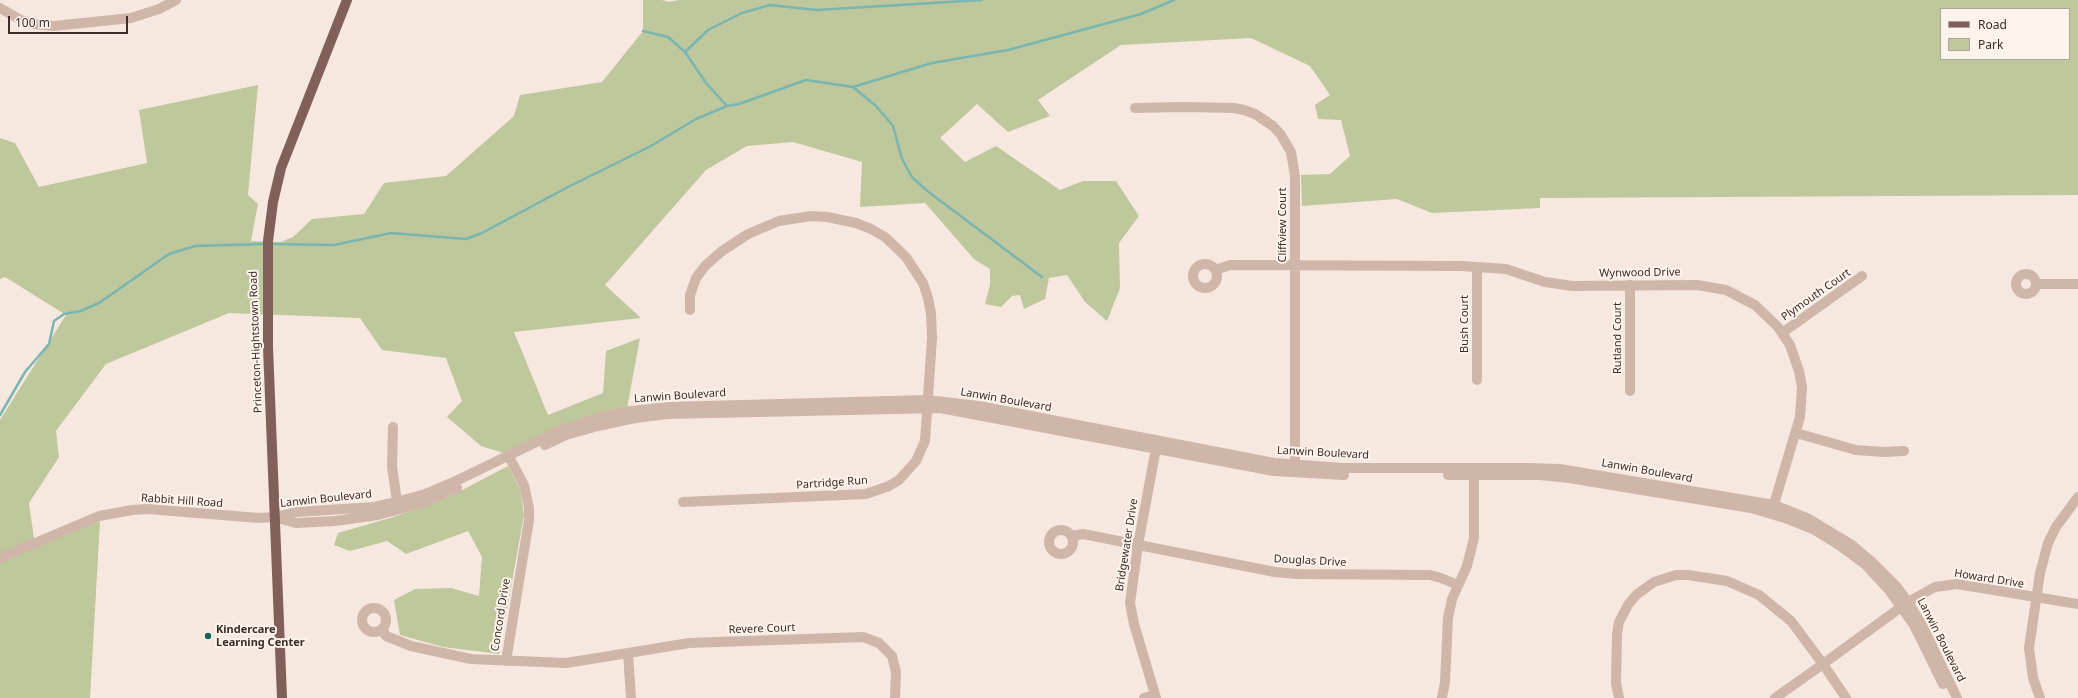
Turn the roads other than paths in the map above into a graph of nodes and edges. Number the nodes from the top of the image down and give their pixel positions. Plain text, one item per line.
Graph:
1 (176, 0) edge
2 (347, 0) edge
3 (0, 8) edge
4 (1135, 108) dead end
5 (1296, 265) junction
6 (1477, 267) junction
7 (1215, 270) dead end
8 (1862, 276) dead end
9 (2036, 284) dead end
10 (2078, 284) edge
11 (1630, 285) junction
12 (690, 310) dead end
13 (1782, 333) junction
14 (1477, 380) dead end
15 (1630, 391) dead end
16 (927, 404) junction
17 (393, 427) dead end
18 (1796, 433) junction
19 (1157, 444) junction
20 (1904, 451) dead end
21 (510, 458) junction
22 (1295, 469) junction
23 (1474, 471) junction
24 (2078, 497) edge
25 (683, 502) dead end
26 (398, 506) junction
27 (1772, 509) junction
28 (275, 517) junction
29 (1071, 536) dead end
30 (1138, 545) junction
31 (0, 558) edge
32 (1458, 586) junction
33 (2035, 598) junction
34 (1905, 604) junction
35 (2078, 604) edge
36 (382, 629) dead end
37 (628, 654) junction
38 (506, 661) junction
39 (1823, 664) junction
40 (1156, 696) edge
41 (282, 698) edge
42 (631, 698) edge
43 (895, 698) edge
44 (1144, 698) edge
45 (1442, 698) edge
46 (1619, 698) edge
47 (1775, 698) edge
48 (1846, 698) edge
49 (1949, 698) edge
50 (1957, 698) edge
51 (2040, 698) edge

1 - 3 street
2 - 28 main road, Princeton-Hightstown Road
4 - 5 street, Cliffview Court
5 - 6 street, Wynwood Drive
5 - 7 street, Wynwood Drive
5 - 22 street, Cliffview Court
6 - 11 street, Wynwood Drive
6 - 14 street, Bush Court
8 - 13 street, Plymouth Court
9 - 10 street
11 - 13 street, Wynwood Drive
11 - 15 street, Rutland Court
12 - 16 street, Partridge Run
13 - 18 street, Wynwood Drive
16 - 19 street, Lanwin Boulevard
16 - 21 street, Lanwin Boulevard
16 - 25 street, Partridge Run
17 - 26 street
18 - 20 street
18 - 27 street, Wynwood Drive
19 - 22 street, Lanwin Boulevard
19 - 30 street, Bridgewater Drive
21 - 26 street, Lanwin Boulevard
21 - 38 street, Concord Drive
22 - 23 street, Lanwin Boulevard
23 - 27 street, Lanwin Boulevard
23 - 32 street
24 - 33 street
26 - 28 street, Lanwin Boulevard
27 - 34 street, Lanwin Boulevard
28 - 31 street, Rabbit Hill Road
28 - 41 main road, Princeton-Hightstown Road
29 - 30 street, Douglas Drive
30 - 32 street, Douglas Drive
30 - 40 street, Bridgewater Drive
32 - 45 street
33 - 34 street, Howard Drive
33 - 35 street, Howard Drive
33 - 51 street
34 - 39 street, Howard Drive
34 - 49 street, Lanwin Boulevard
34 - 50 street, Lanwin Boulevard
36 - 38 street
37 - 38 street, Concord Drive
37 - 42 street
37 - 43 street, Revere Court
39 - 46 street
39 - 47 street, Howard Drive
39 - 48 street
40 - 44 street

